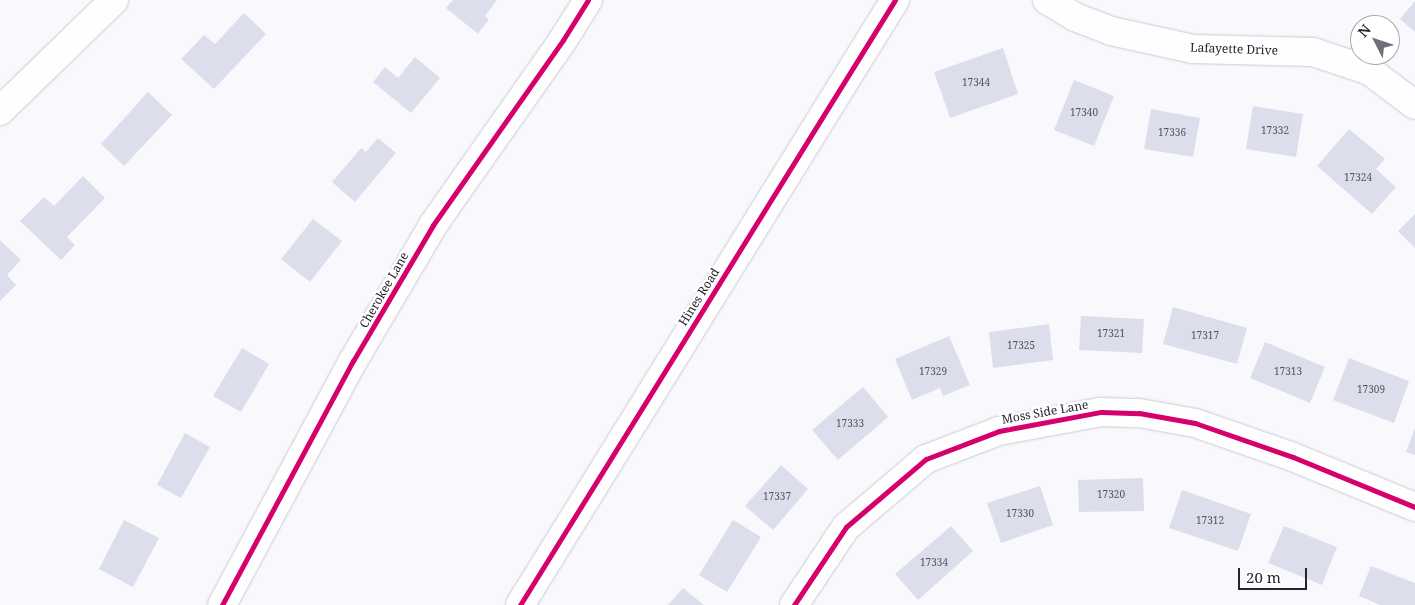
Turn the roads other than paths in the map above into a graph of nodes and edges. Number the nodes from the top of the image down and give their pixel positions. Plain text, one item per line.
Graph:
1 (114, 0) edge
2 (588, 0) edge
3 (895, 0) edge
4 (1047, 0) edge
5 (1415, 105) edge
6 (0, 111) edge
7 (1415, 507) edge
8 (222, 605) edge
9 (520, 605) edge
10 (794, 605) edge

1 - 6 street
2 - 8 street, Cherokee Lane
3 - 9 street, Hines Road
4 - 5 street, Lafayette Drive
7 - 10 street, Moss Side Lane

